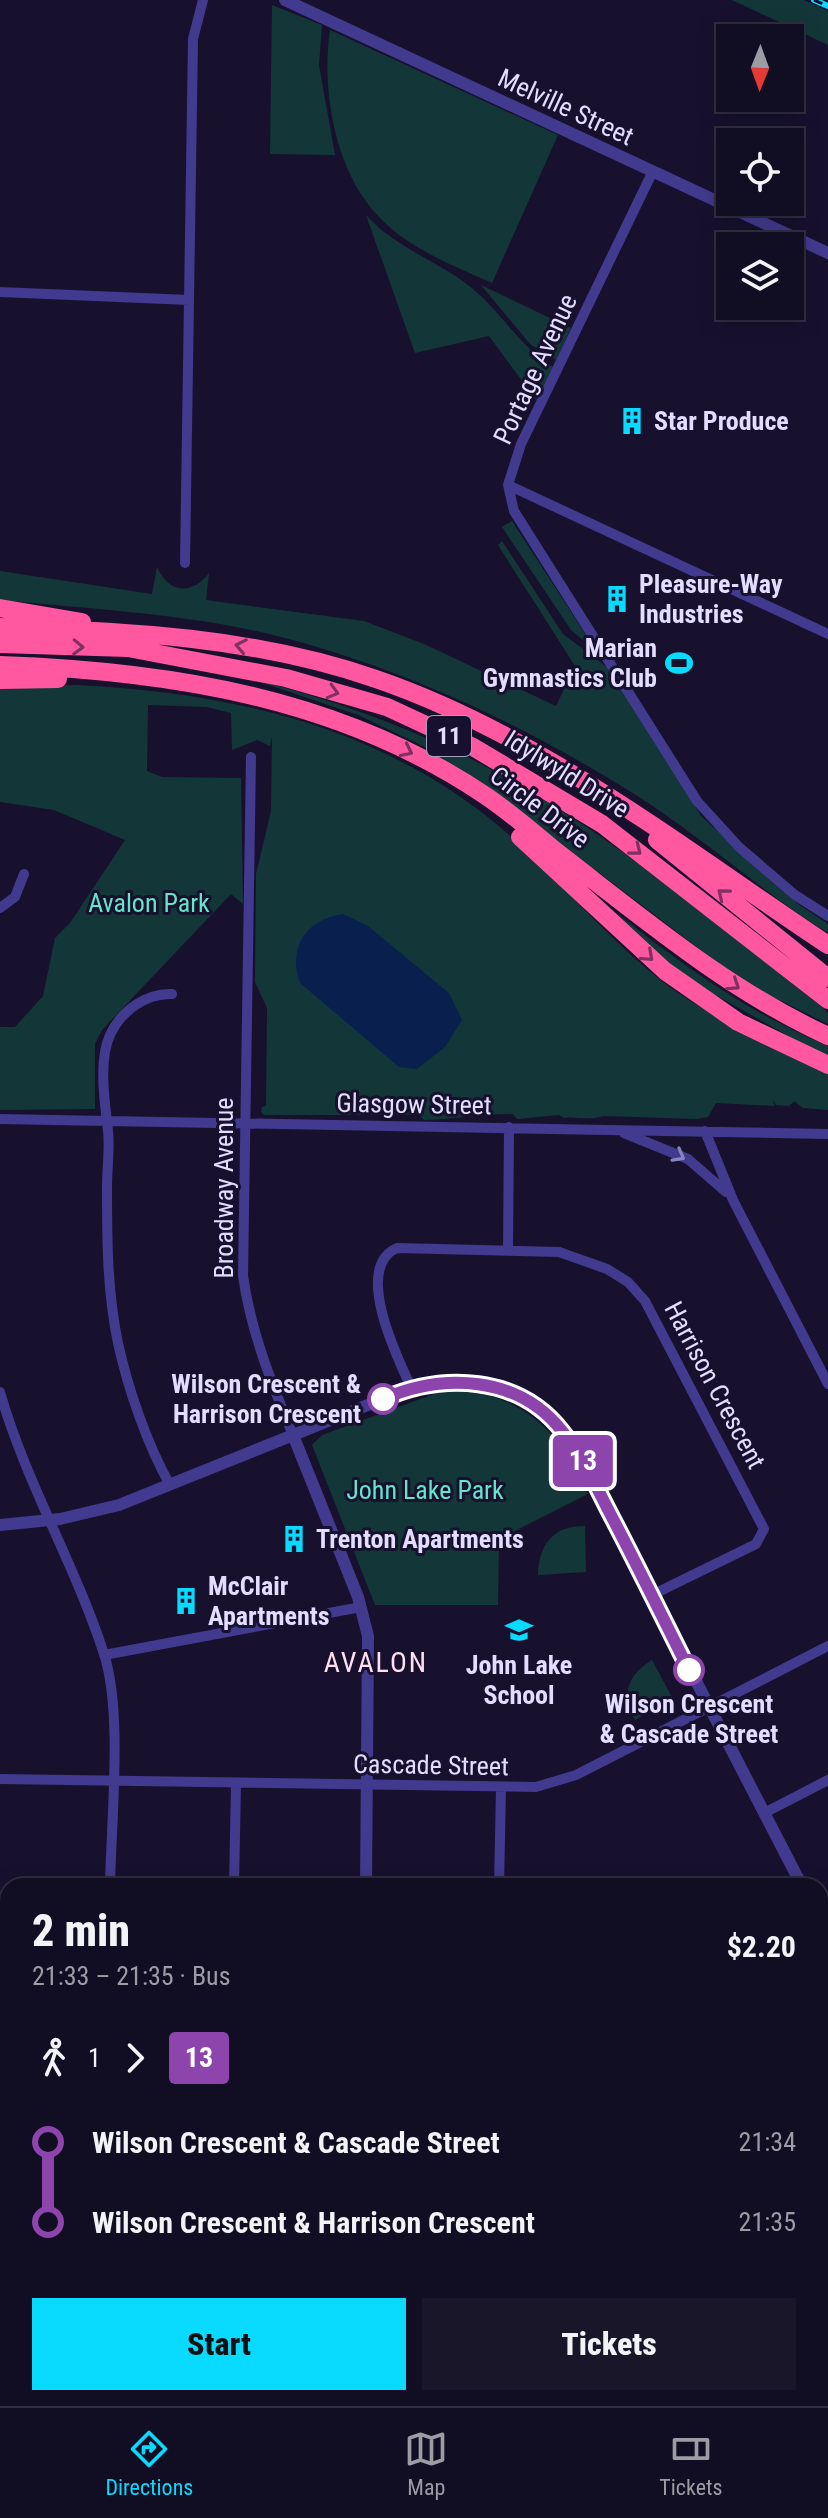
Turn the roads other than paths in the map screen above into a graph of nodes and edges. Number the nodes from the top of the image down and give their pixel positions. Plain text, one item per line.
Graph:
1 (203, 0) edge
2 (285, 0) edge
3 (653, 171) junction
4 (828, 253) edge
5 (0, 292) edge
6 (189, 300) junction
7 (508, 485) junction
8 (185, 563) dead end
9 (0, 608) edge
10 (0, 627) edge
11 (111, 630) junction
12 (828, 634) edge
13 (0, 644) edge
14 (0, 665) edge
15 (145, 676) junction
16 (0, 680) edge
17 (251, 757) dead end
18 (445, 773) junction
19 (596, 790) junction
20 (24, 874) dead end
21 (0, 908) edge
22 (828, 916) edge
23 (828, 945) edge
24 (828, 978) edge
25 (172, 994) dead end
26 (828, 1000) edge
27 (828, 1036) edge
28 (828, 1065) edge
29 (0, 1119) edge
30 (105, 1121) junction
31 (246, 1122) junction
32 (509, 1127) junction
33 (615, 1130) junction
34 (705, 1131) junction
35 (828, 1134) edge
36 (733, 1200) junction
37 (508, 1250) junction
38 (828, 1384) edge
39 (411, 1387) junction
40 (0, 1392) edge
41 (293, 1435) junction
42 (170, 1485) junction
43 (48, 1520) junction
44 (0, 1525) edge
45 (652, 1595) junction
46 (361, 1607) junction
47 (828, 1646) edge
48 (104, 1655) junction
49 (709, 1706) junction
50 (0, 1779) edge
51 (828, 1780) edge
52 (112, 1781) junction
53 (236, 1784) junction
54 (368, 1787) junction
55 (501, 1789) junction
56 (764, 1813) junction
57 (110, 1878) edge
58 (234, 1878) edge
59 (366, 1878) edge
60 (499, 1878) edge
61 (798, 1878) edge

1 - 6 street
2 - 3 street, Melville Street
3 - 4 street, Melville Street
3 - 7 street, Portage Avenue
5 - 6 street
6 - 8 street
7 - 12 street
7 - 22 street, Portage Avenue
9 - 11 highway
10 - 11 highway, Circle Drive / 11
19 -> 11 highway, Circle Drive / 11
13 -> 26 highway, Idylwyld Drive / 11
14 - 15 highway, Circle Drive / 11
15 - 16 highway
15 -> 18 highway, Circle Drive / 11
17 - 31 street, Broadway Avenue
18 -> 27 highway, Circle Drive / 11
18 -> 28 highway
19 - 23 highway, Circle Drive / 11
24 -> 19 highway, Idylwyld Drive / 11
20 - 21 street
25 - 30 street
29 - 30 street, Glasgow Street
30 - 31 street, Glasgow Street
30 - 42 street
31 - 32 street, Glasgow Street
31 - 41 street, Broadway Avenue
32 - 33 street, Glasgow Street
32 - 37 street
33 - 34 street, Glasgow Street
33 -> 36 street
34 - 35 street, Glasgow Street
34 - 36 street
36 - 38 street
37 - 39 street, Harrison Crescent
37 - 45 street, Harrison Crescent
39 - 41 street
39 - 45 street
40 - 43 street
41 - 42 street
41 - 46 street, Broadway Avenue
42 - 43 street
43 - 44 street
43 - 48 street
45 - 49 street
46 - 48 street
46 - 54 street, Broadway Avenue
47 - 49 street, Cascade Street
48 - 52 street
49 - 55 street, Cascade Street
49 - 56 street
50 - 52 street, Cascade Street
51 - 56 street
52 - 53 street, Cascade Street
52 - 57 street
53 - 54 street, Cascade Street
53 - 58 street
54 - 55 street, Cascade Street
54 - 59 street, Broadway Avenue
55 - 60 street
56 - 61 street

